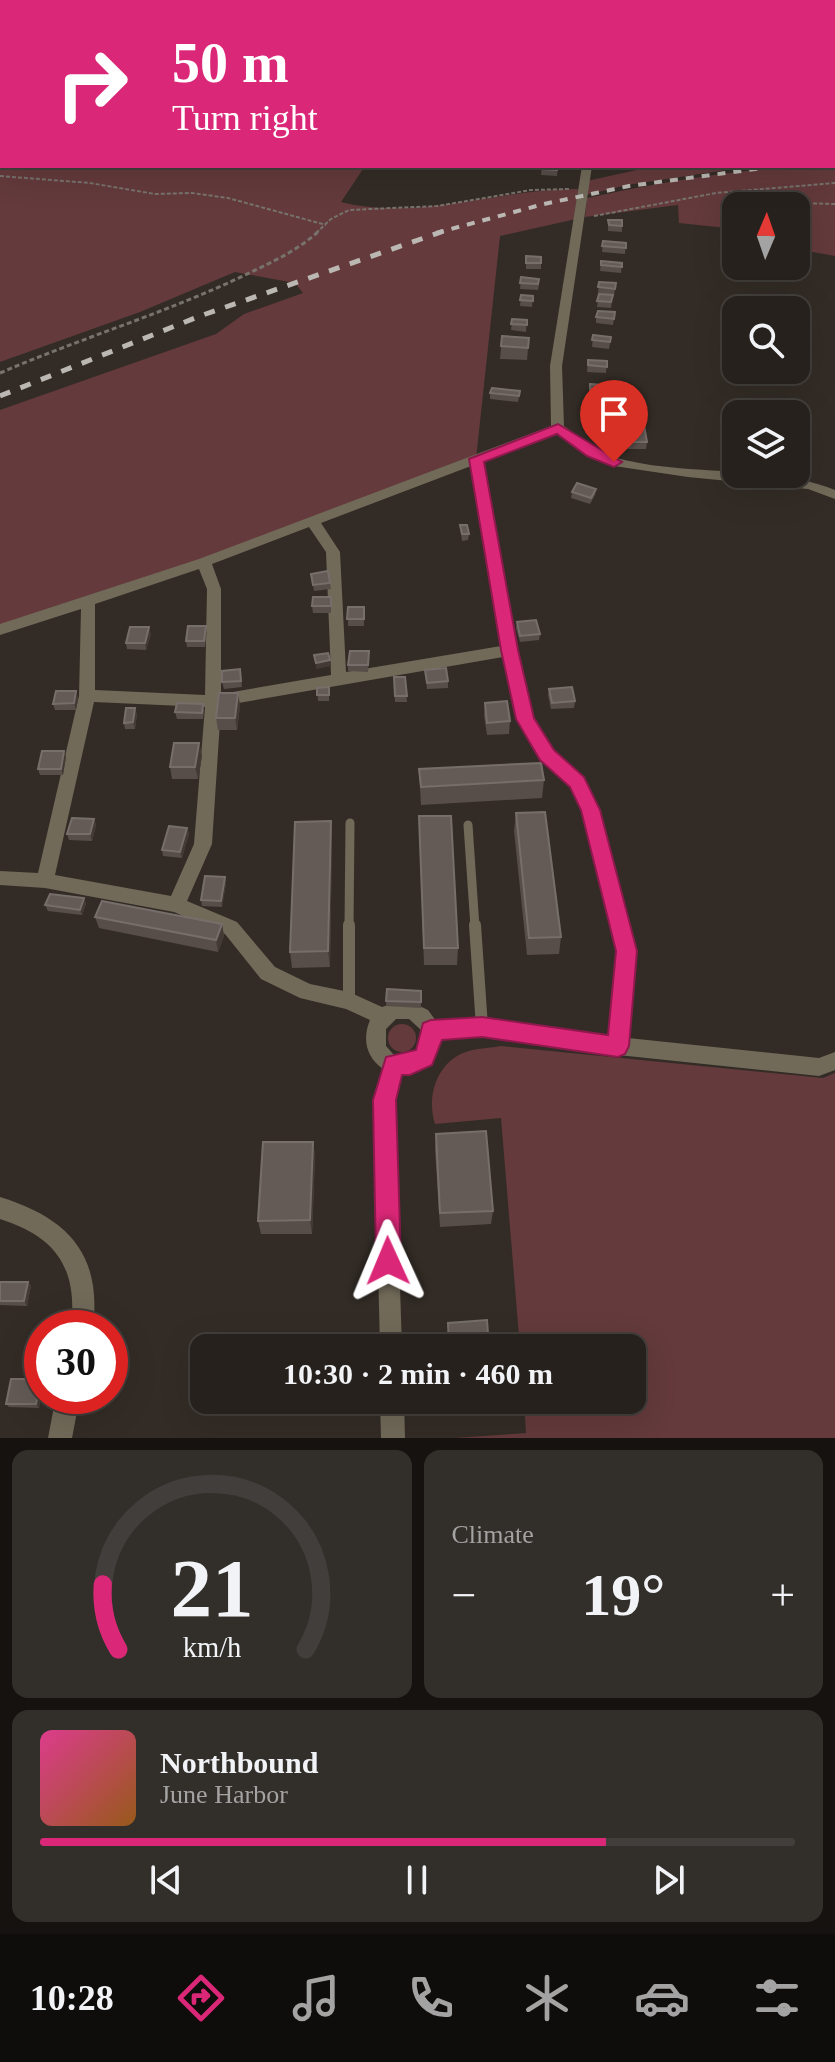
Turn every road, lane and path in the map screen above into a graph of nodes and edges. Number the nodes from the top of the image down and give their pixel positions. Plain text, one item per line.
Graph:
1 (587, 168) edge
2 (0, 176) edge
3 (835, 183) edge
4 (582, 189) junction
5 (736, 192) edge
6 (722, 194) edge
7 (810, 203) edge
8 (835, 204) edge
9 (580, 219) junction
10 (326, 225) junction
11 (0, 373) edge
12 (558, 428) junction
13 (476, 459) junction
14 (835, 495) edge
15 (313, 522) junction
16 (204, 562) junction
17 (88, 601) junction
18 (0, 630) edge
19 (509, 650) junction
20 (339, 679) junction
21 (87, 696) junction
22 (213, 701) junction
23 (350, 823) dead end
24 (468, 825) dead end
25 (0, 878) edge
26 (45, 881) junction
27 (176, 905) junction
28 (349, 1001) junction
29 (383, 1017) junction
30 (482, 1027) junction
31 (431, 1030) junction
32 (618, 1046) junction
33 (835, 1061) edge
34 (394, 1064) junction
35 (0, 1208) edge
36 (86, 1310) edge
37 (391, 1334) edge
38 (65, 1414) edge
39 (392, 1414) edge
40 (60, 1438) edge
41 (393, 1438) edge

1 - 4 street
2 - 10 path
3 - 5 path
4 - 9 street
4 - 10 path
6 - 9 path
7 - 8 path
9 - 12 street
10 - 11 path
12 - 13 street
12 - 14 street
13 - 15 street
13 - 19 street
15 - 16 street
15 - 20 street
16 - 17 street
16 - 22 street
17 - 18 street
17 - 21 street
19 - 20 street
19 - 32 street
20 - 22 street
21 - 22 street
21 - 26 street
22 - 27 street
23 - 28 lane
24 - 30 lane
25 - 26 street
26 - 27 street
27 - 28 street
28 - 29 street
29 - 31 street
29 - 34 street
30 - 31 street
30 - 32 street
31 - 34 street
32 - 33 street
34 - 37 street
35 - 36 street
38 - 40 street
39 - 41 street

